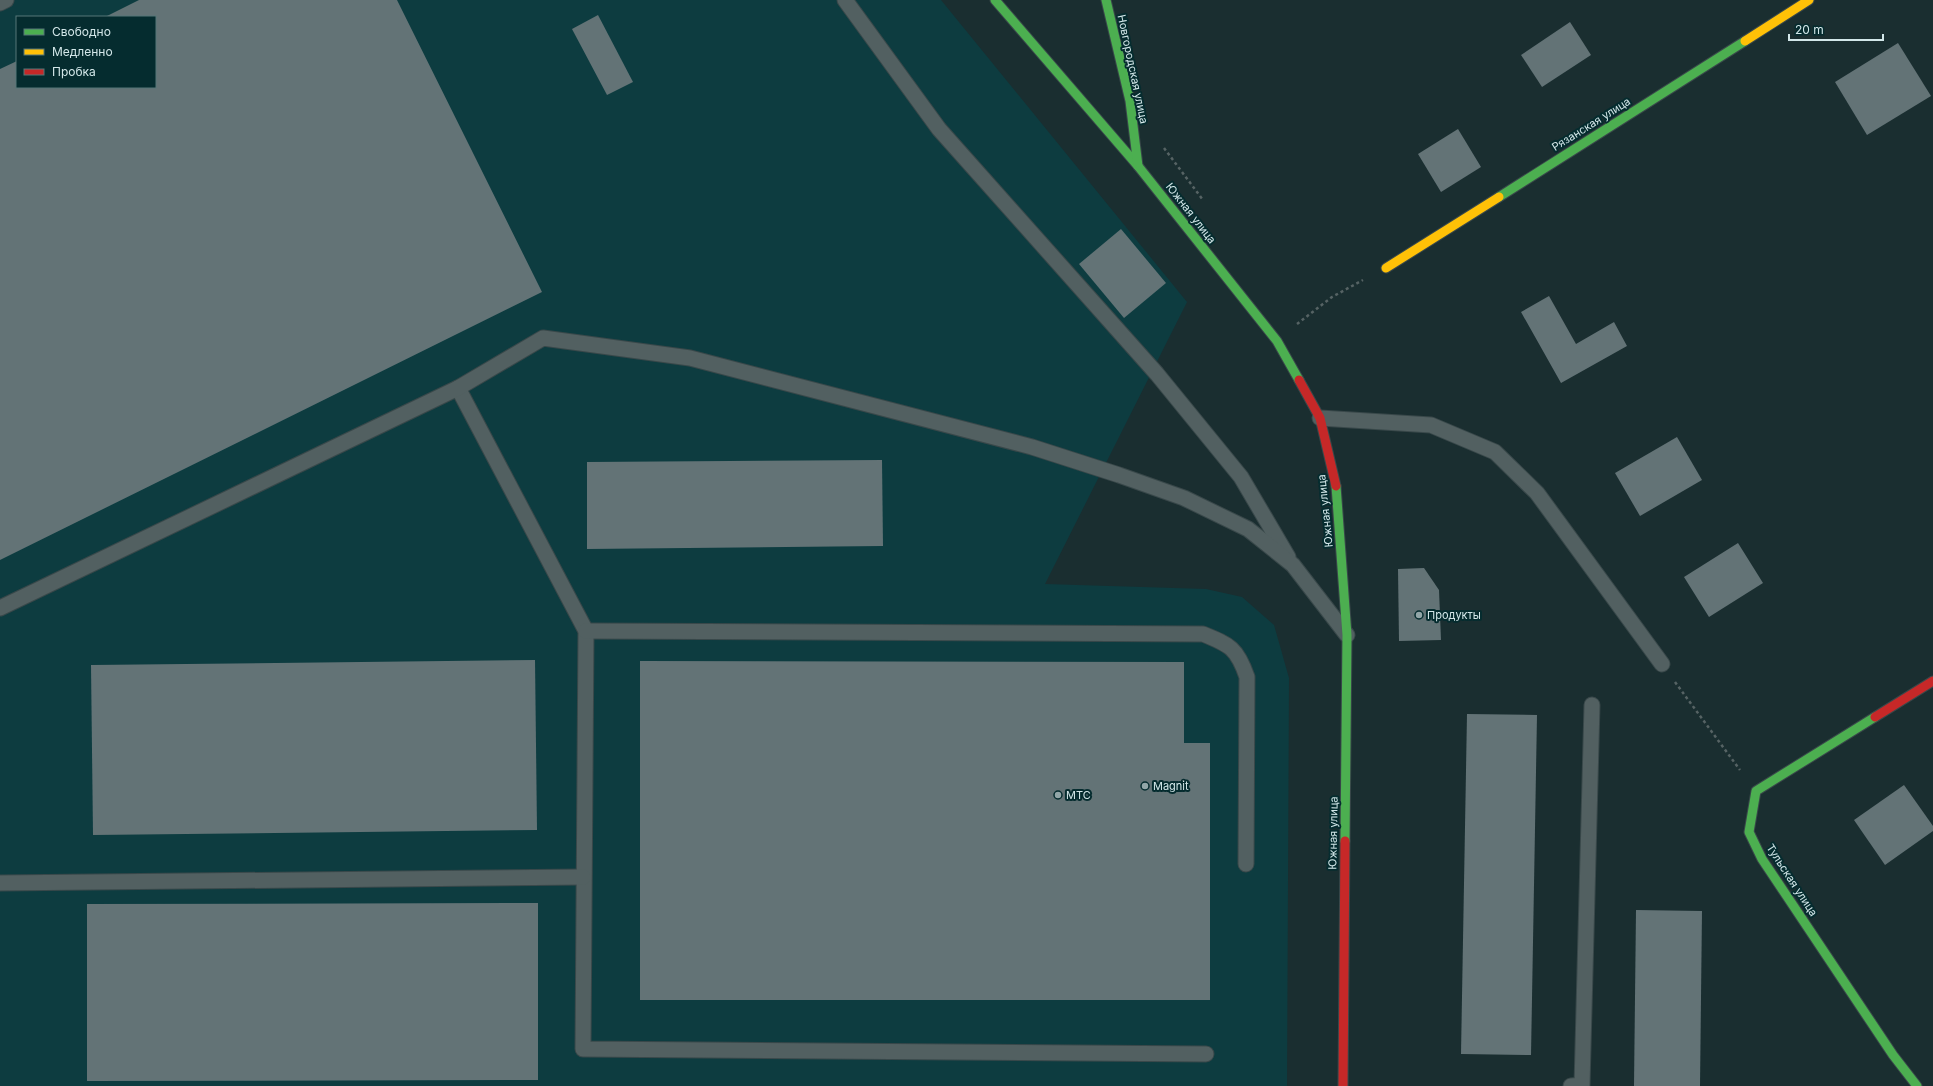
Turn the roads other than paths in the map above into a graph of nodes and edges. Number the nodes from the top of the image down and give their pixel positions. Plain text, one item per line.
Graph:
1 (6, 0) edge
2 (845, 0) edge
3 (995, 0) edge
4 (1106, 0) edge
5 (1809, 0) edge
6 (0, 3) edge
7 (1138, 166) junction
8 (1386, 268) road end
9 (458, 388) junction
10 (1320, 418) junction
11 (1293, 565) junction
12 (0, 608) edge
13 (586, 631) junction
14 (1347, 635) junction
15 (1662, 664) road end
16 (1933, 682) edge
17 (1592, 705) dead end
18 (1246, 864) dead end
19 (583, 877) junction
20 (0, 883) edge
21 (1206, 1054) dead end
22 (1343, 1086) edge
23 (1579, 1086) edge
24 (1917, 1086) edge

1 - 6 lane
2 - 11 lane
3 - 7 street, Южная улица
4 - 7 street, Новгородская улица
5 - 8 street, Рязанская улица
7 - 10 street, Южная улица
9 - 11 lane
9 - 12 lane
9 - 13 lane
10 - 14 street, Южная улица
10 - 15 lane
11 - 14 lane
13 - 18 lane
13 - 19 lane
14 - 22 street, Южная улица
16 - 24 street, Тульская улица
17 - 23 lane
19 - 20 lane
19 - 21 lane

